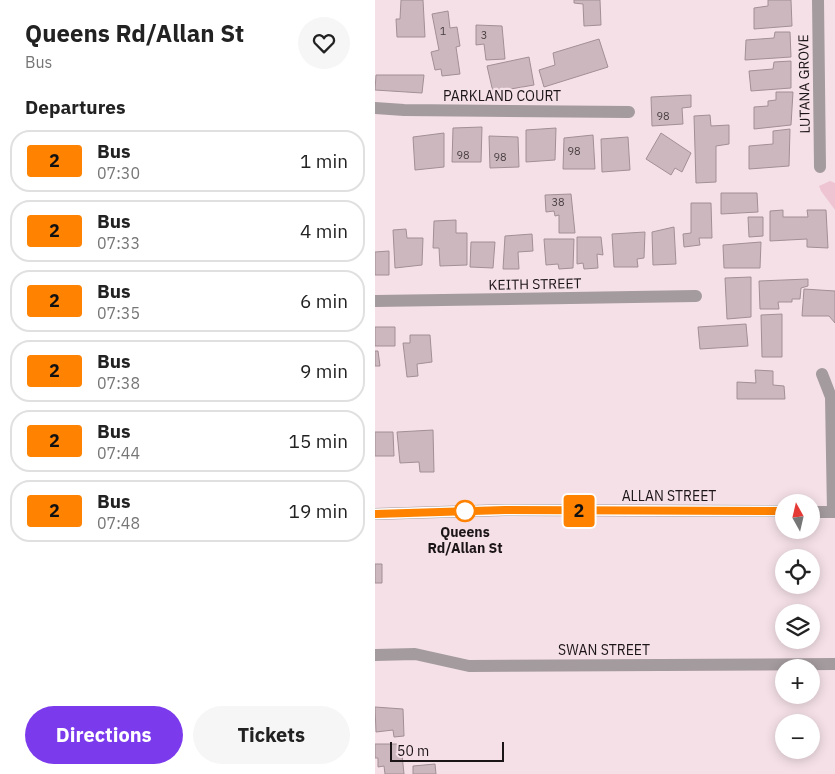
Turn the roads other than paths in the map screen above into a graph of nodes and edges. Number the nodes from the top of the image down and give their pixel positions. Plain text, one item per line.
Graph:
1 (818, 0) edge
2 (375, 108) edge
3 (629, 112) dead end
4 (820, 167) dead end
5 (696, 296) dead end
6 (375, 301) edge
7 (822, 374) dead end
8 (775, 511) edge
9 (820, 512) edge
10 (834, 512) edge
11 (375, 514) edge
12 (375, 655) edge
13 (835, 664) edge

1 - 4 street, LUTANA GROVE
2 - 3 street, PARKLAND COURT
5 - 6 street, KEITH STREET
7 - 10 street
8 - 11 street, ALLAN STREET
9 - 10 street
12 - 13 street, SWAN STREET

